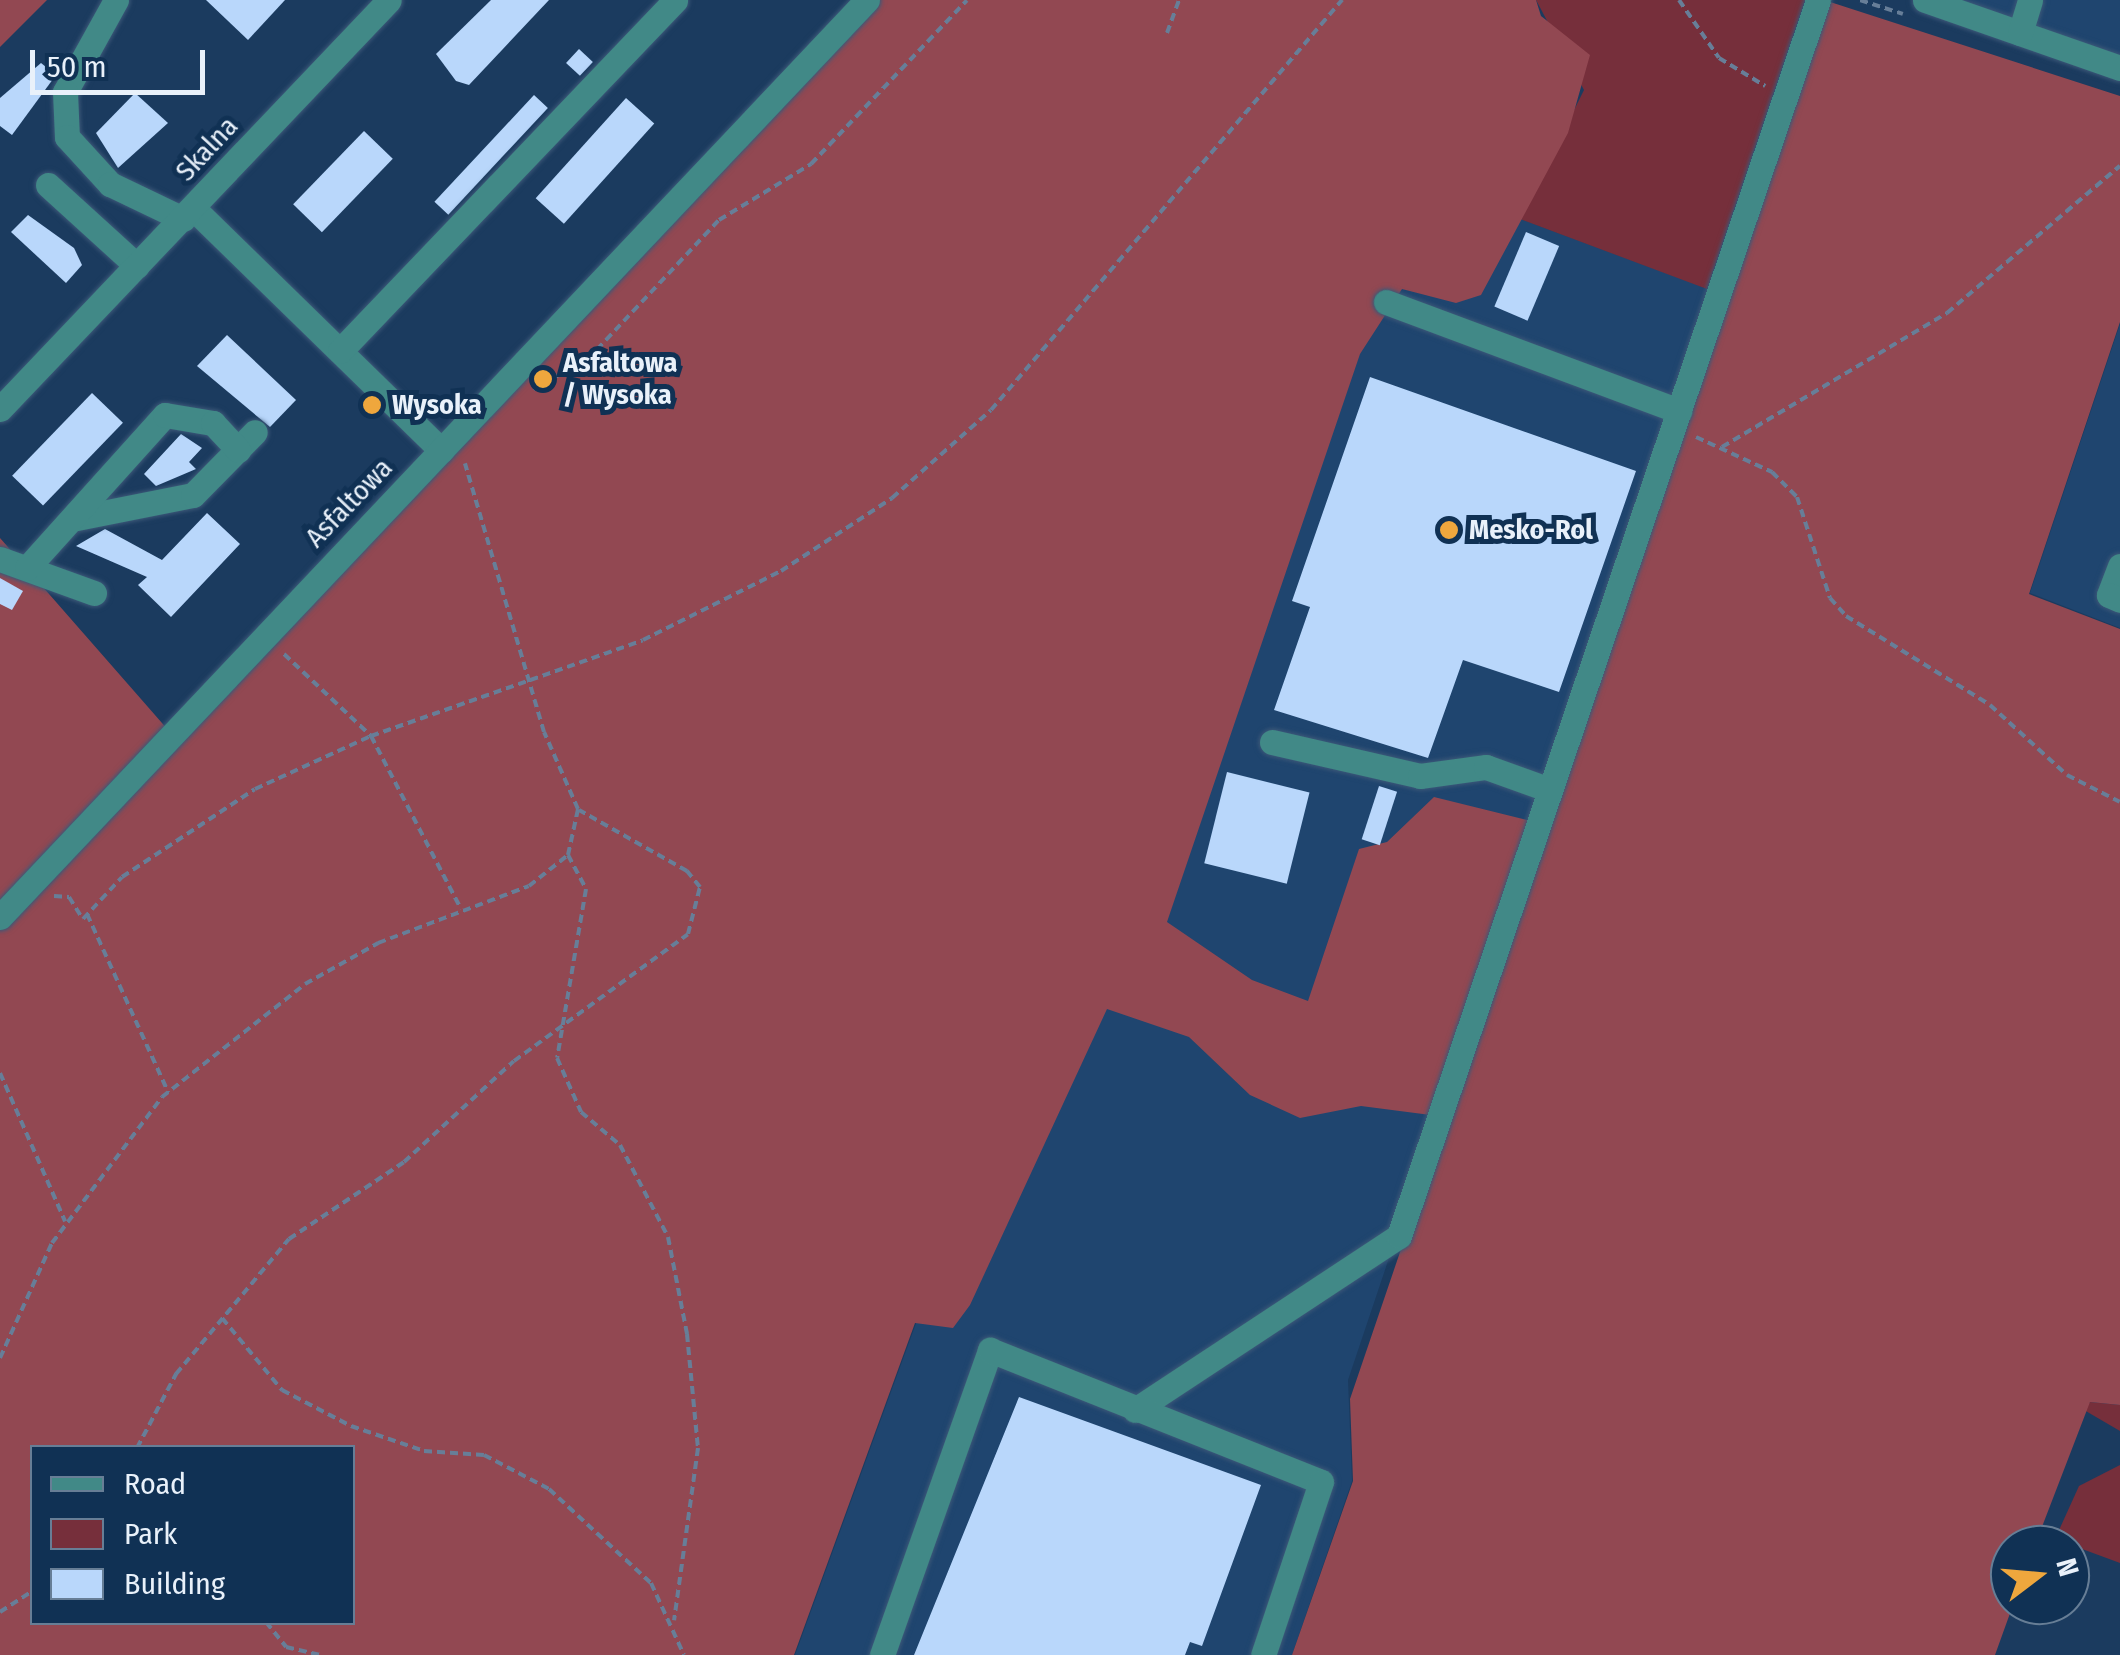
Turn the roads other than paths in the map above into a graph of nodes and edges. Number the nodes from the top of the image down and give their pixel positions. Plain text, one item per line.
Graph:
1 (116, 0) edge
2 (389, 0) edge
3 (675, 0) edge
4 (868, 0) edge
5 (1818, 0) edge
6 (1925, 0) edge
7 (2030, 0) edge
8 (2020, 33) junction
9 (2120, 68) edge
10 (48, 185) dead end
11 (188, 214) junction
12 (138, 266) junction
13 (1386, 302) dead end
14 (340, 351) junction
15 (0, 409) edge
16 (1676, 420) junction
17 (452, 454) junction
18 (112, 474) junction
19 (144, 501) junction
20 (76, 518) junction
21 (0, 558) edge
22 (2120, 566) edge
23 (27, 568) junction
24 (94, 592) dead end
25 (2120, 600) edge
26 (1272, 742) dead end
27 (1550, 790) junction
28 (0, 918) edge
29 (1134, 1410) junction
30 (882, 1655) edge
31 (1263, 1655) edge

1 - 11 street
2 - 11 street, Skalna
3 - 14 street
4 - 17 street, Asfaltowa
5 - 16 street
6 - 8 street
7 - 8 street
8 - 9 street
10 - 12 street
11 - 12 street, Skalna
11 - 14 street
12 - 15 street, Skalna
13 - 16 street
14 - 17 street
16 - 27 street
17 - 28 street, Asfaltowa
18 - 19 street
18 - 19 street
18 - 20 street
19 - 20 street
20 - 23 street
21 - 23 street
22 - 25 street
23 - 24 street
26 - 27 street
27 - 29 street
29 - 30 street
29 - 31 street

